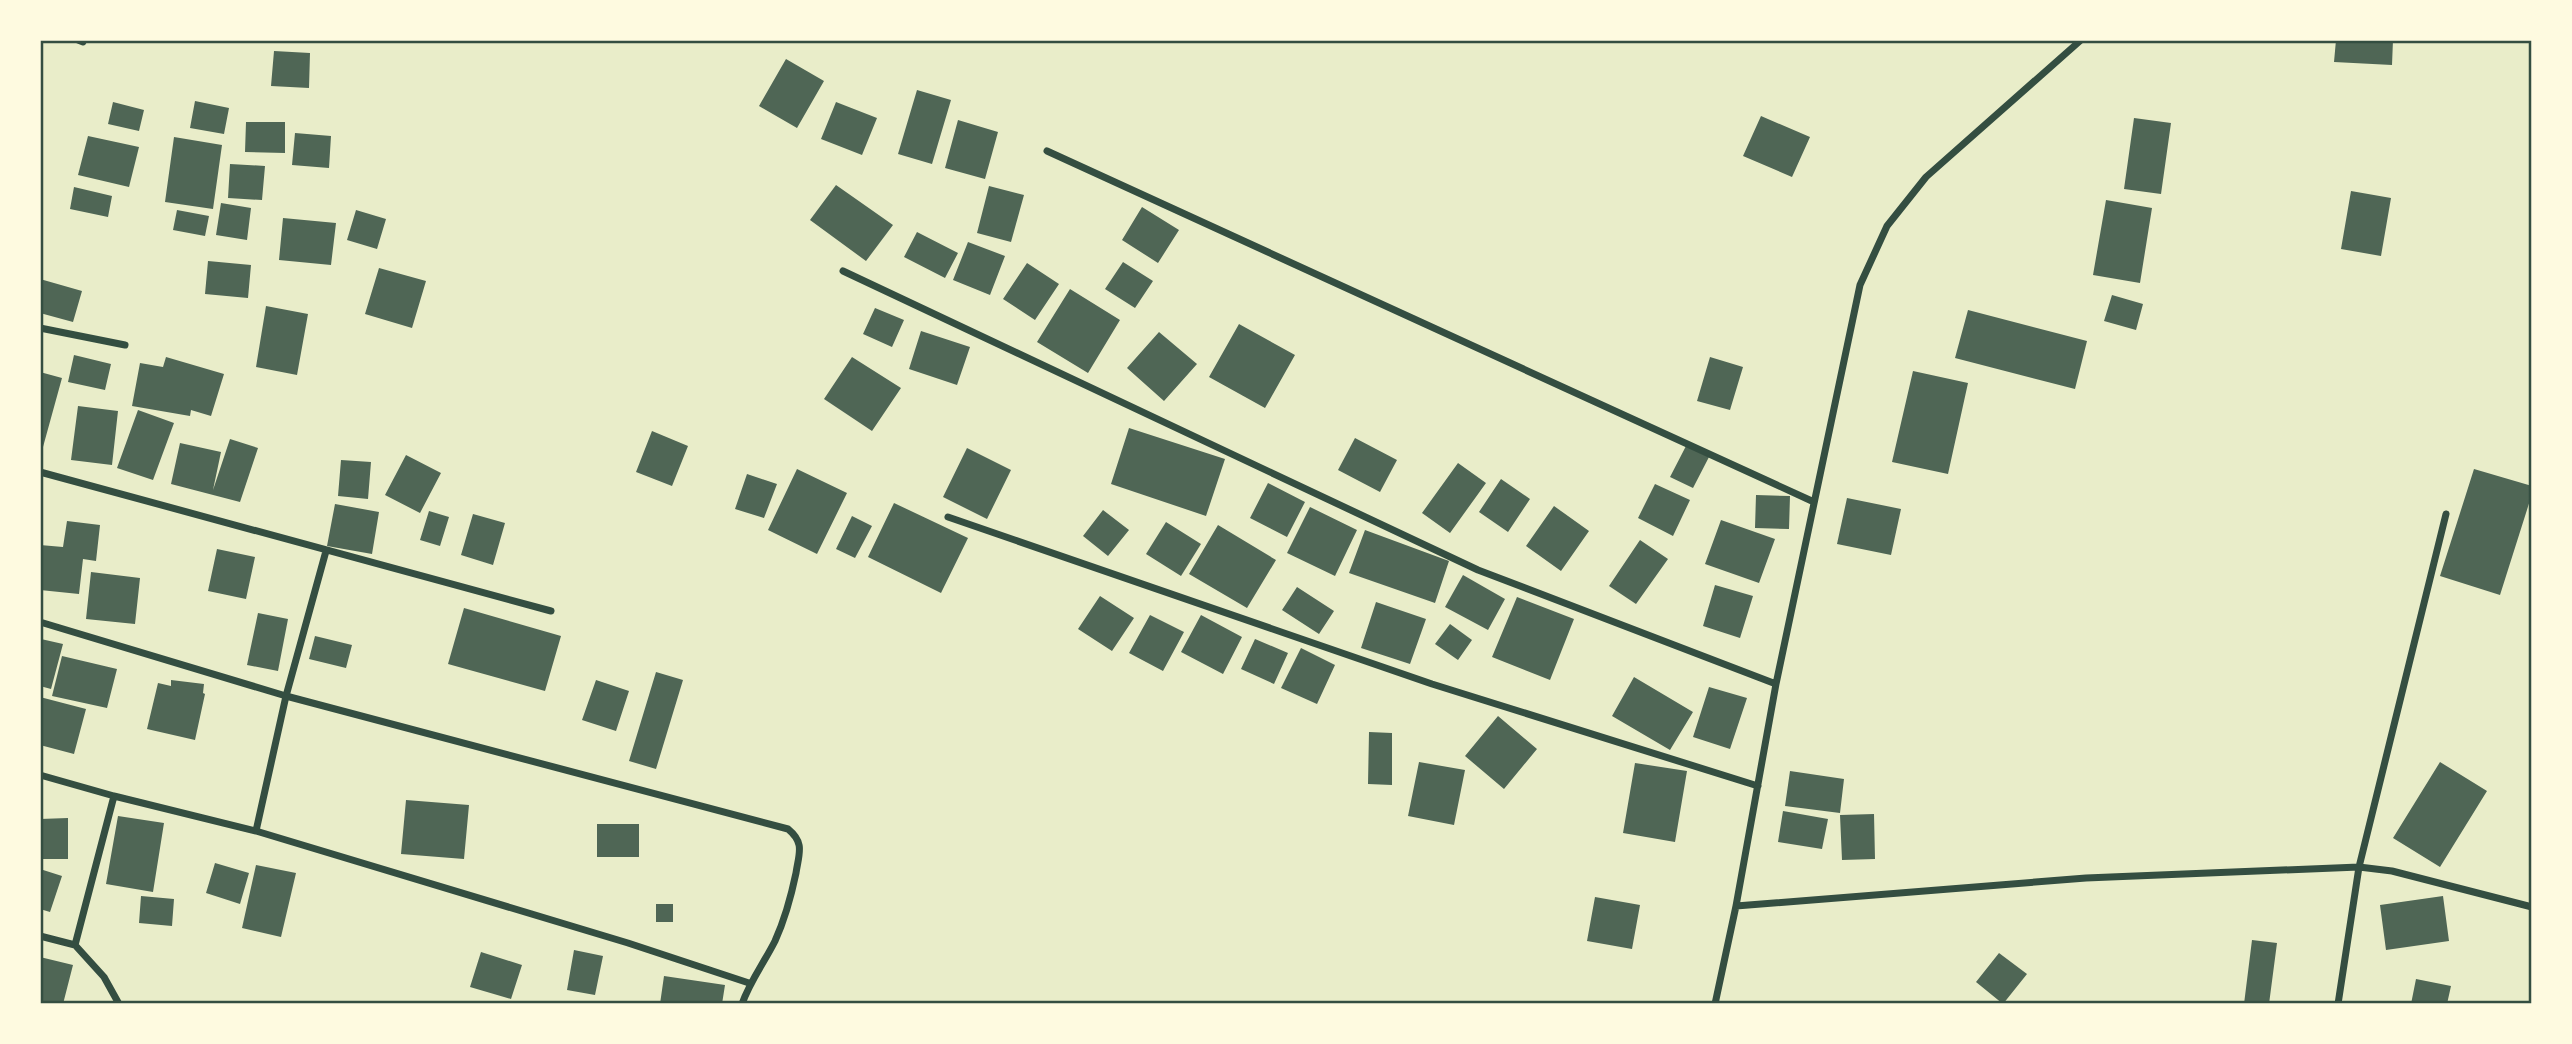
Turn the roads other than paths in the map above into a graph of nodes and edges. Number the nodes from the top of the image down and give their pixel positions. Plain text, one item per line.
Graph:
1 (2081, 40) edge
2 (1048, 152) dead end
3 (844, 271) dead end
4 (40, 328) edge
5 (124, 345) dead end
6 (40, 472) edge
7 (1814, 502) junction
8 (2446, 514) dead end
9 (948, 517) dead end
10 (326, 551) junction
11 (551, 611) dead end
12 (40, 622) edge
13 (1776, 684) junction
14 (286, 696) junction
15 (40, 775) edge
16 (1758, 786) junction
17 (114, 796) junction
18 (256, 831) junction
19 (2359, 867) junction
20 (1736, 906) junction
21 (2532, 907) edge
22 (40, 936) edge
23 (75, 945) junction
24 (749, 983) junction
25 (119, 1004) edge
26 (742, 1004) edge
27 (1715, 1004) edge
28 (2338, 1004) edge

1 - 7 street
2 - 7 street
3 - 13 street
4 - 5 street
6 - 10 street
7 - 13 street
8 - 19 street
9 - 16 street
10 - 11 street
10 - 14 street
12 - 14 street
13 - 16 street
14 - 18 street
14 - 24 street
15 - 17 street
16 - 20 street
17 - 18 street
17 - 23 street
18 - 24 street
19 - 20 street
19 - 21 street
19 - 28 street
20 - 27 street
22 - 23 street
23 - 25 street
24 - 26 street

